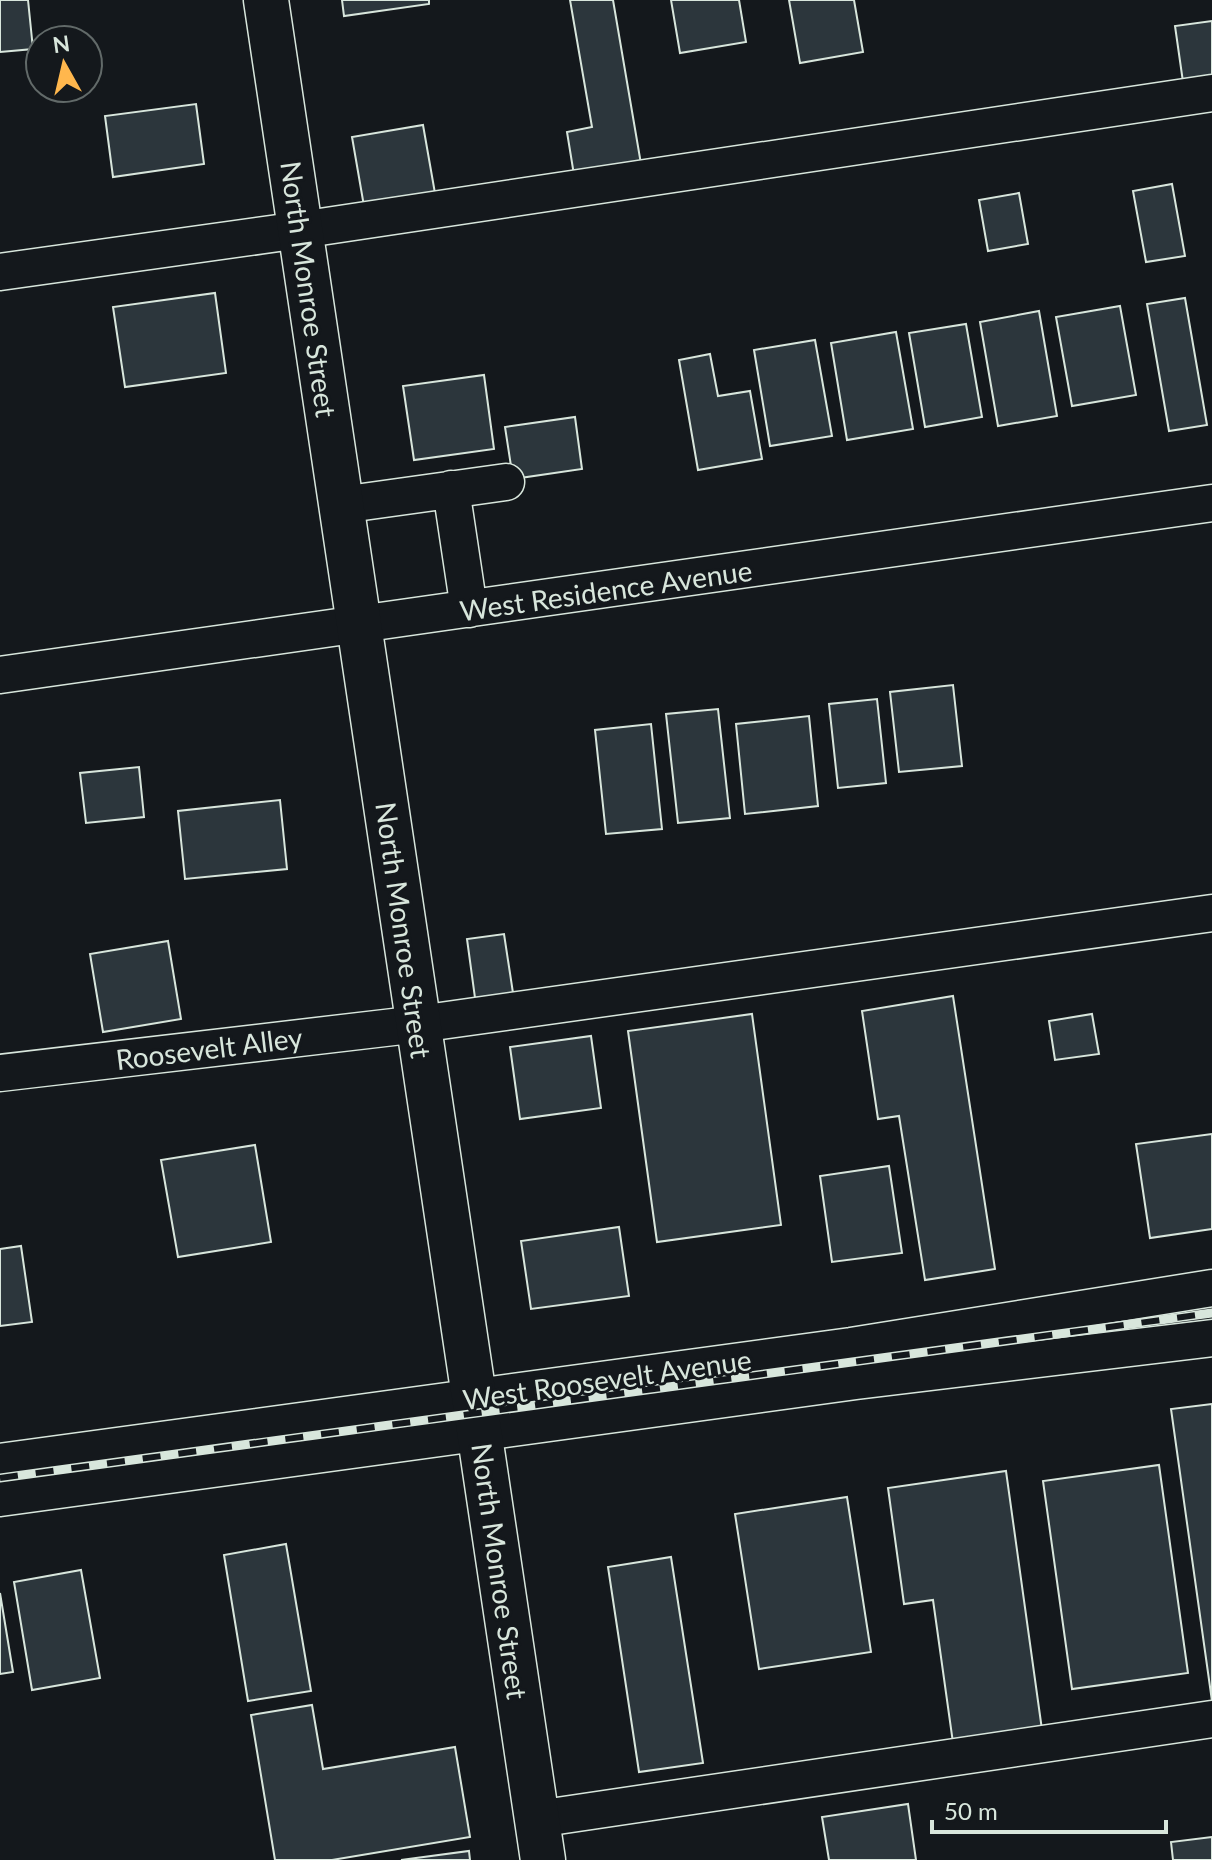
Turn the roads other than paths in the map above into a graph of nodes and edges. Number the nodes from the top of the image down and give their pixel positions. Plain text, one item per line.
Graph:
1 (266, 0) edge
2 (1212, 93) edge
3 (300, 230) junction
4 (0, 272) edge
5 (506, 482) dead end
6 (451, 489) junction
7 (1212, 503) edge
8 (341, 505) junction
9 (469, 609) junction
10 (359, 625) junction
11 (0, 675) edge
12 (1212, 913) edge
13 (419, 1024) junction
14 (0, 1073) edge
15 (1212, 1288) edge
16 (1212, 1338) edge
17 (476, 1414) junction
18 (0, 1462) edge
19 (0, 1498) edge
20 (1212, 1719) edge
21 (540, 1839) edge

1 - 3 main road, North Monroe Street
2 - 3 street
3 - 4 street
3 - 8 main road, North Monroe Street
5 - 6 street
6 - 8 street
6 - 9 street
7 - 9 street, West Residence Avenue
8 - 10 main road, North Monroe Street
9 - 10 street, West Residence Avenue
10 - 11 street, West Residence Avenue
10 - 13 main road, North Monroe Street
12 - 13 street, Roosevelt Alley
13 - 14 street, Roosevelt Alley
13 - 17 main road, North Monroe Street
15 - 17 street, West Roosevelt Avenue
16 - 17 street, West Roosevelt Avenue
17 - 18 street, West Roosevelt Avenue
17 - 19 street, West Roosevelt Avenue
17 - 21 main road, North Monroe Street
20 - 21 street

